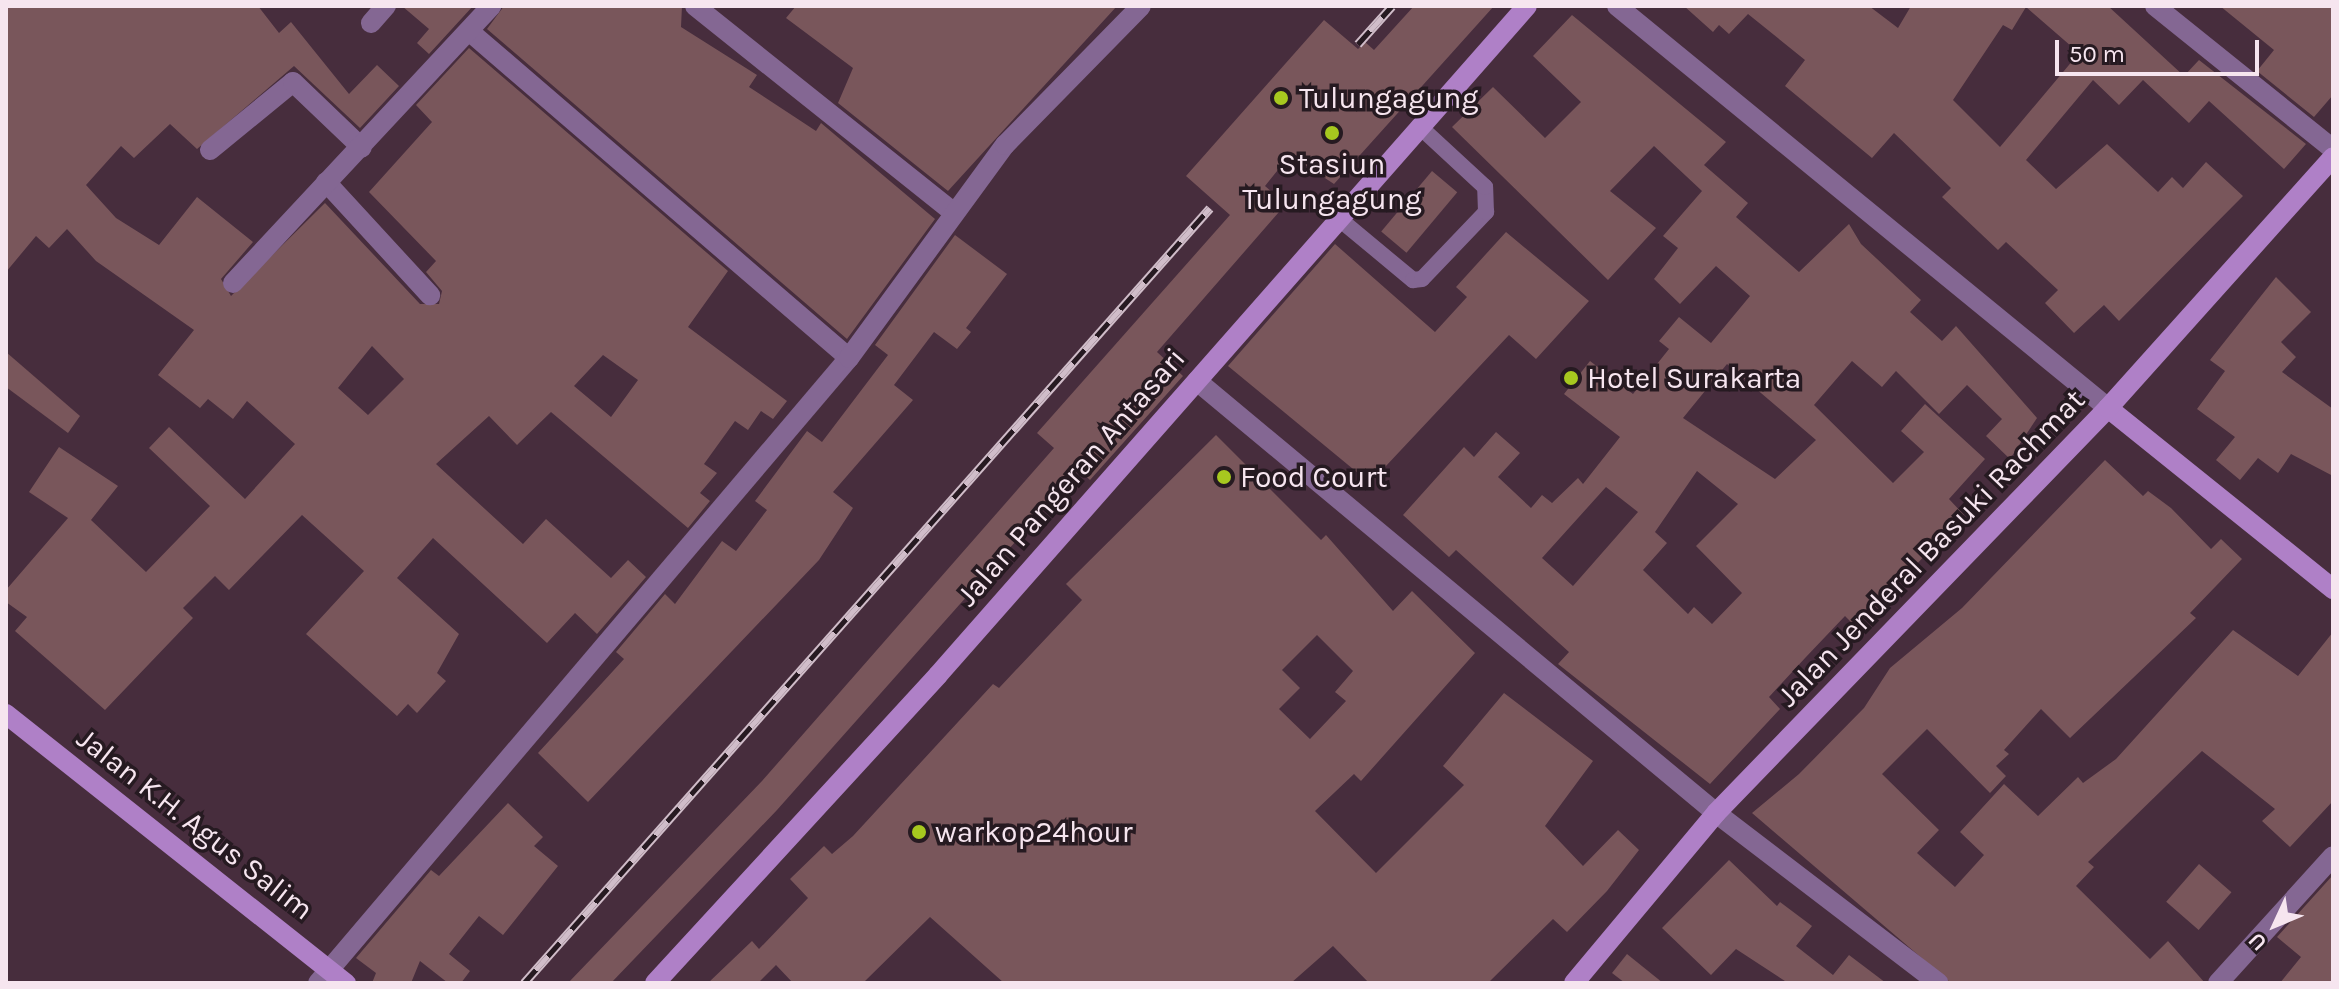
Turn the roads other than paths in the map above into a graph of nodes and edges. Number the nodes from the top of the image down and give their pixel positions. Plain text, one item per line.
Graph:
1 (386, 6) edge
2 (491, 6) edge
3 (695, 6) edge
4 (1141, 6) edge
5 (1527, 6) edge
6 (1617, 6) edge
7 (2155, 6) edge
8 (371, 23) dead end
9 (469, 31) junction
10 (1419, 126) junction
11 (362, 148) junction
12 (2333, 149) edge
13 (210, 150) dead end
14 (2333, 157) edge
15 (326, 182) junction
16 (953, 212) junction
17 (1337, 217) junction
18 (233, 283) dead end
19 (430, 295) dead end
20 (849, 358) junction
21 (1197, 381) junction
22 (2108, 408) junction
23 (2333, 589) edge
24 (6, 714) edge
25 (1716, 813) junction
26 (2333, 856) edge
27 (331, 978) edge
28 (655, 983) edge
29 (1574, 983) edge
30 (1938, 983) edge
31 (2218, 983) edge

1 - 8 street
2 - 9 street
3 - 16 street
4 - 16 street
5 - 10 street, Jalan Pangeran Antasari
6 - 22 street
7 - 12 street
9 - 11 street
9 - 20 street
10 - 17 street, Jalan Pangeran Antasari
10 - 17 lane
11 - 13 street
11 - 15 street
14 - 22 street, Jalan Jenderal Basuki Rachmat
15 - 18 street
15 - 19 street
16 - 20 street
17 - 21 street, Jalan Pangeran Antasari
20 - 27 street
21 - 25 street
21 - 28 street, Jalan Pangeran Antasari
22 - 23 street
22 - 25 street, Jalan Jenderal Basuki Rachmat
24 - 27 street, Jalan K.H. Agus Salim
25 - 29 street, Jalan Jenderal Basuki Rachmat
25 - 30 street
26 - 31 street

